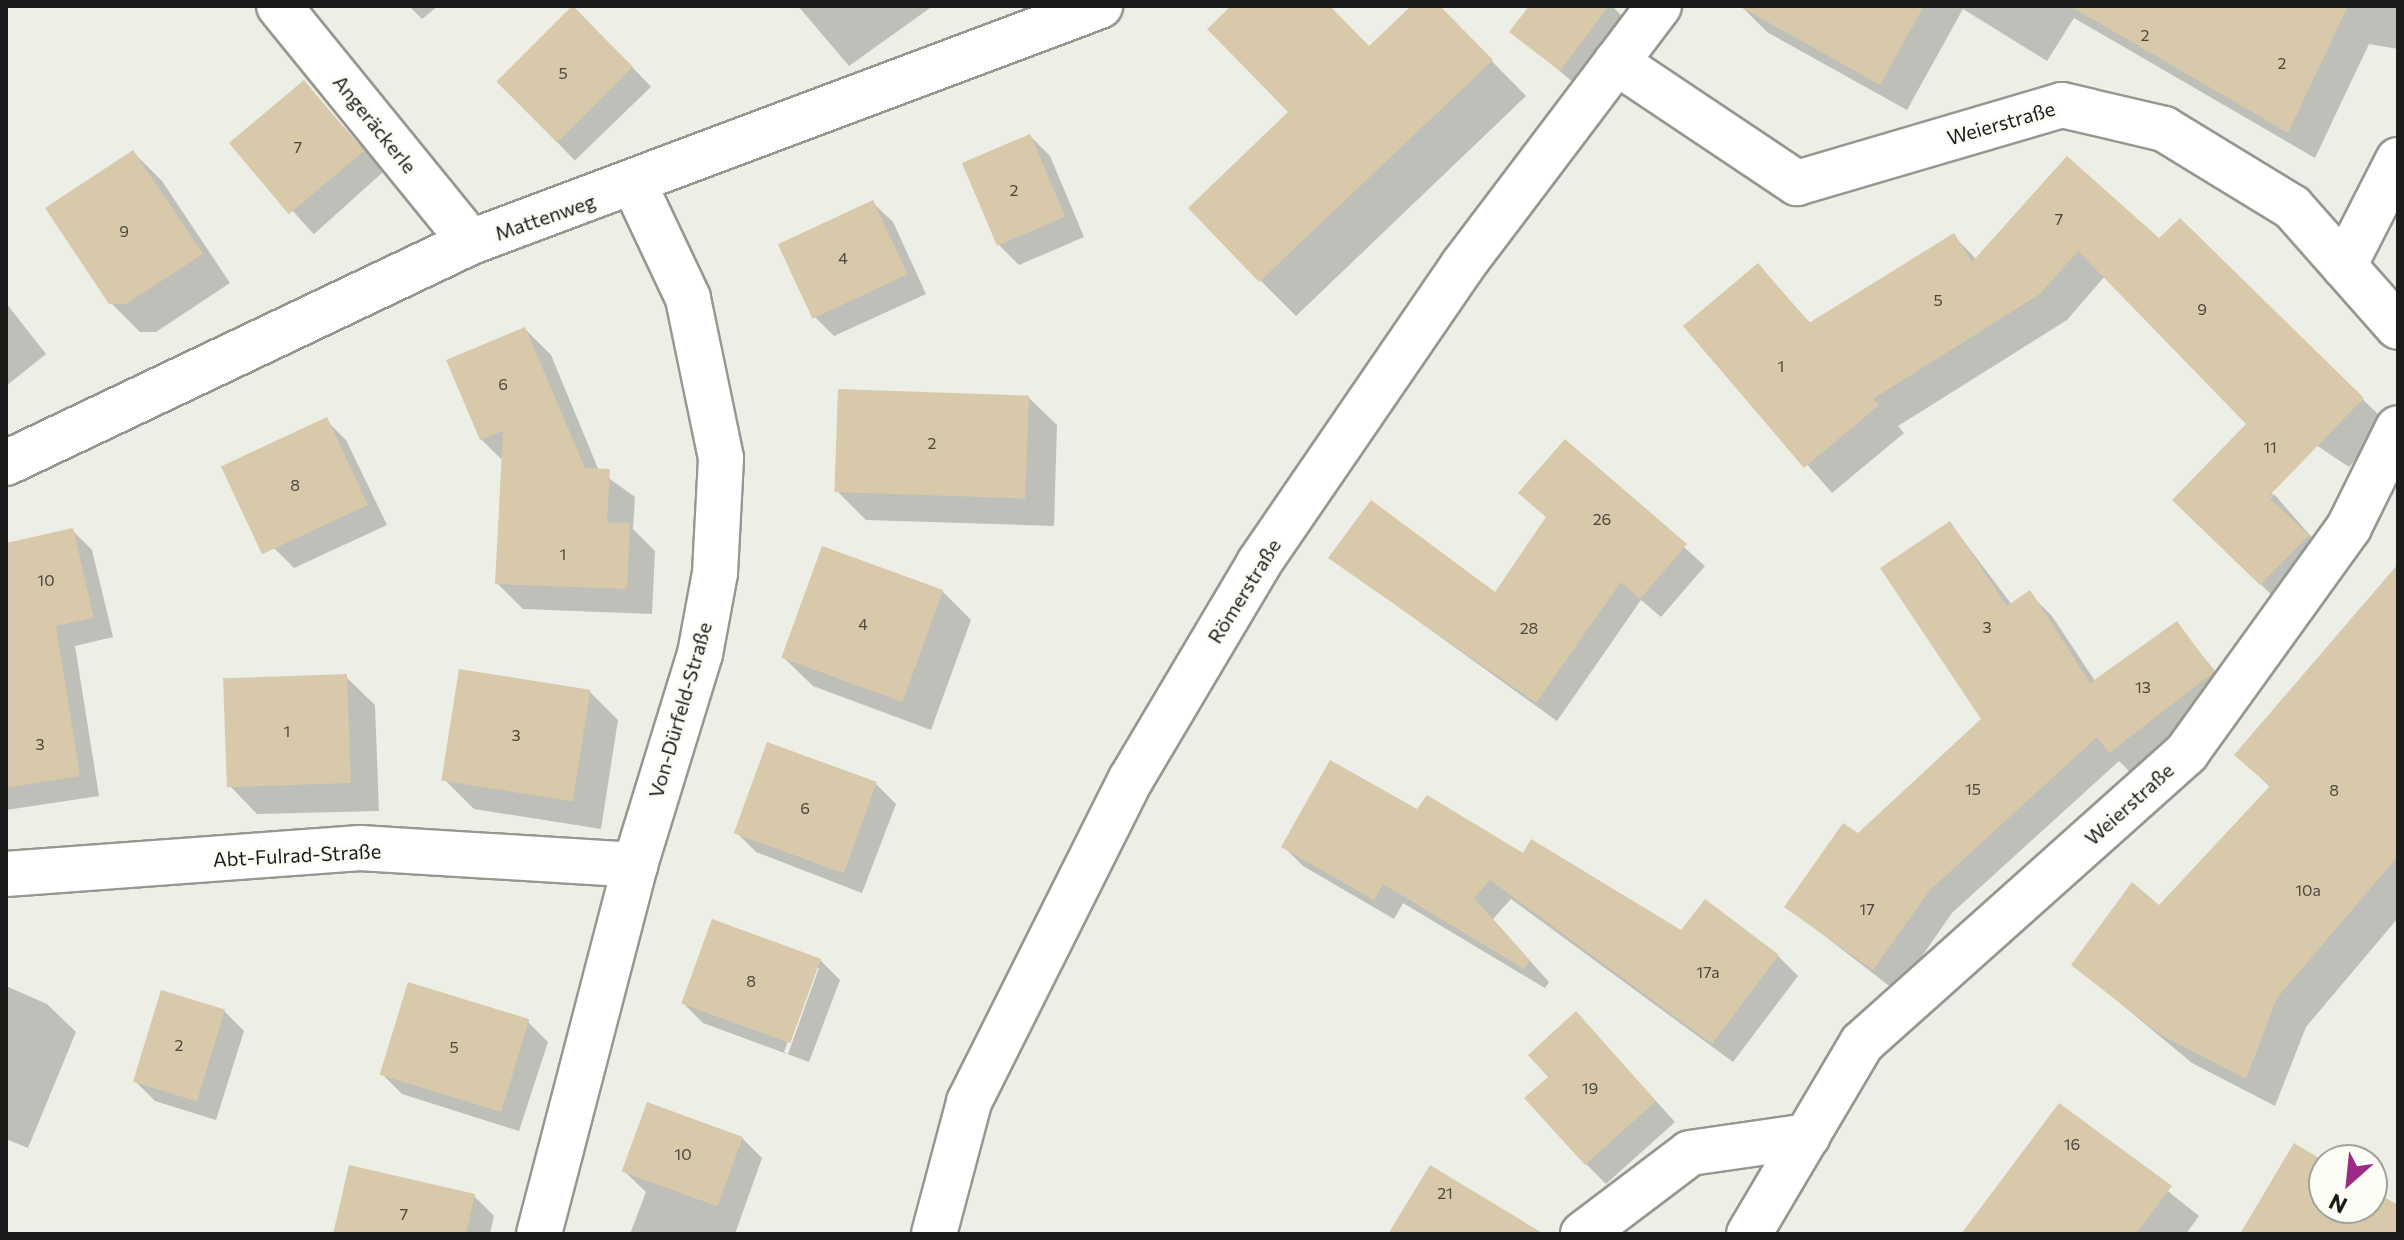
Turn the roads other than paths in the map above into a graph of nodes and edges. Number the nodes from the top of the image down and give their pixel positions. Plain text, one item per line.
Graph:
1 (279, 6) edge
2 (1100, 6) edge
3 (1659, 6) edge
4 (1037, 18) edge
5 (1616, 62) junction
6 (2398, 160) edge
7 (635, 186) junction
8 (471, 242) junction
9 (2344, 266) junction
10 (2398, 327) edge
11 (2398, 428) edge
12 (6, 463) edge
13 (635, 865) junction
14 (6, 874) edge
15 (1808, 1136) junction
16 (539, 1234) edge
17 (934, 1234) edge
18 (1583, 1234) edge
19 (1749, 1234) edge

1 - 8 street, Angeräckerle
2 - 4 street, Mattenweg
3 - 5 street, Römerstraße
4 - 7 street, Mattenweg
5 - 9 street, Weierstraße
5 - 17 street, Römerstraße
6 - 9 street
7 - 8 street, Mattenweg
7 - 13 street, Von-Dürfeld-Straße
8 - 12 street, Mattenweg
9 - 10 street, Weierstraße
11 - 15 street, Weierstraße
13 - 14 street, Abt-Fulrad-Straße
13 - 16 street, Von-Dürfeld-Straße
15 - 18 street
15 - 19 street, Weierstraße

